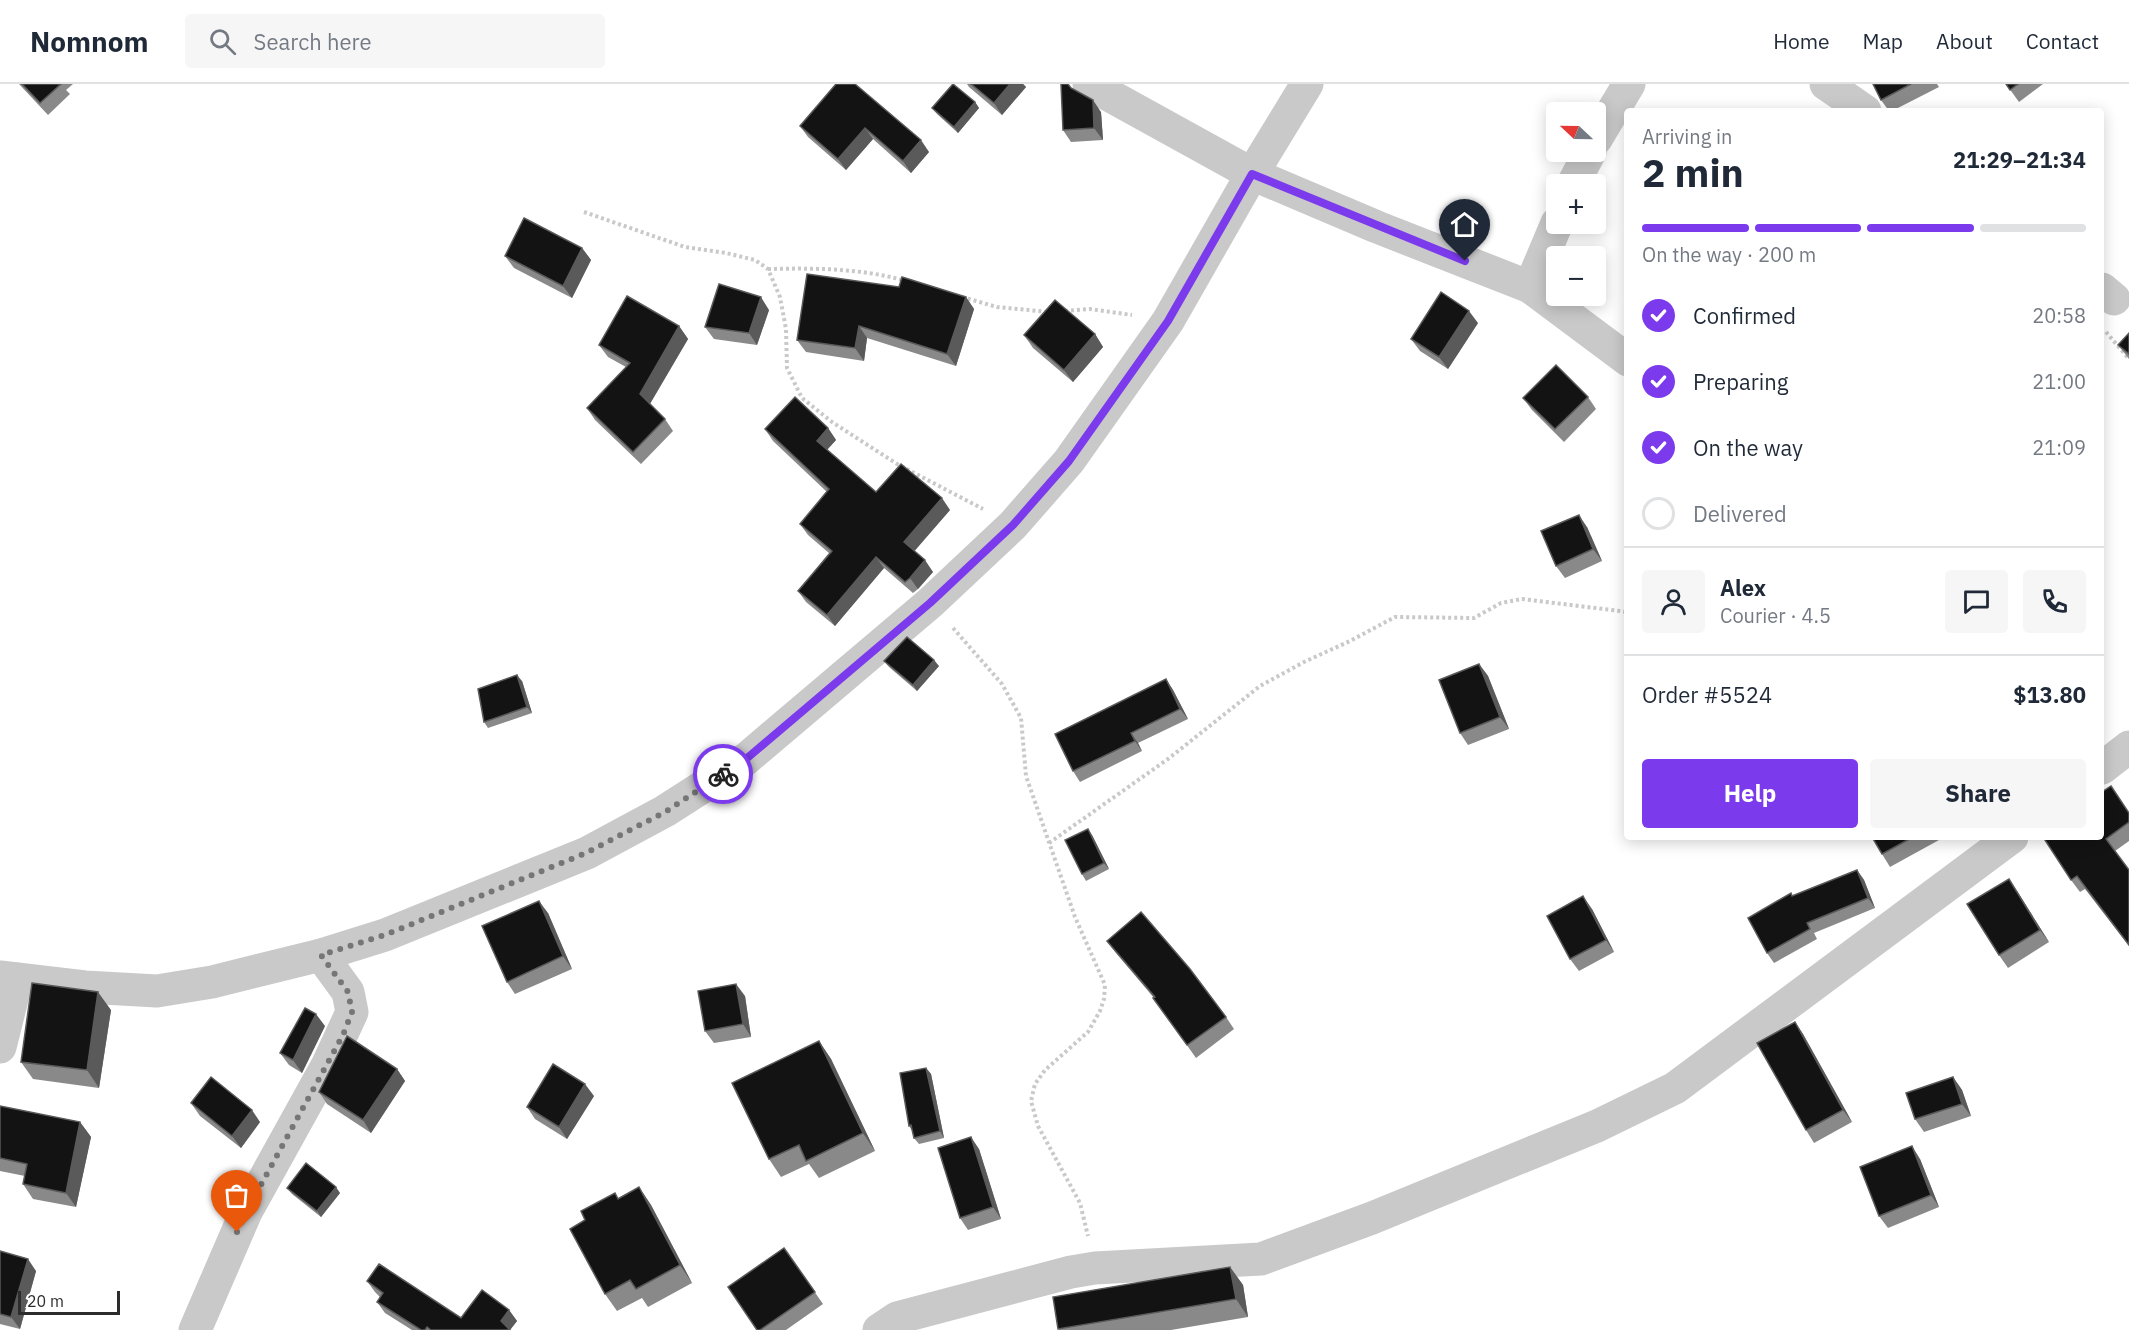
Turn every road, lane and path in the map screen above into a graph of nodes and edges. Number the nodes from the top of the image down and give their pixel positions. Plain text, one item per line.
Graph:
1 (1089, 84) edge
2 (1307, 84) edge
3 (1629, 84) edge
4 (1826, 84) edge
5 (1861, 108) edge
6 (1606, 122) edge
7 (1252, 174) junction
8 (584, 212) dead end
9 (1552, 234) edge
10 (768, 269) junction
11 (906, 281) edge
12 (1530, 287) junction
13 (952, 294) edge
14 (2106, 305) edge
15 (1168, 321) junction
16 (1624, 357) edge
17 (2129, 359) edge
18 (1013, 525) junction
19 (930, 603) junction
20 (1624, 612) edge
21 (2129, 747) edge
22 (2104, 766) edge
23 (2008, 840) edge
24 (1049, 843) junction
25 (321, 955) junction
26 (9, 978) edge
27 (0, 1047) edge
28 (1095, 1268) junction
29 (195, 1330) edge
30 (879, 1330) edge

1 - 7 street
2 - 7 street
3 - 6 street
4 - 5 street
7 - 12 street
7 - 15 street
8 - 10 path
9 - 12 street
10 - 11 path
10 - 18 path
12 - 16 street
13 - 15 path
14 - 17 path
15 - 18 street
18 - 19 street
19 - 24 path
19 - 25 street
20 - 24 path
21 - 22 street
23 - 28 street
24 - 28 path
25 - 26 street
25 - 29 street
26 - 27 street
28 - 30 street

